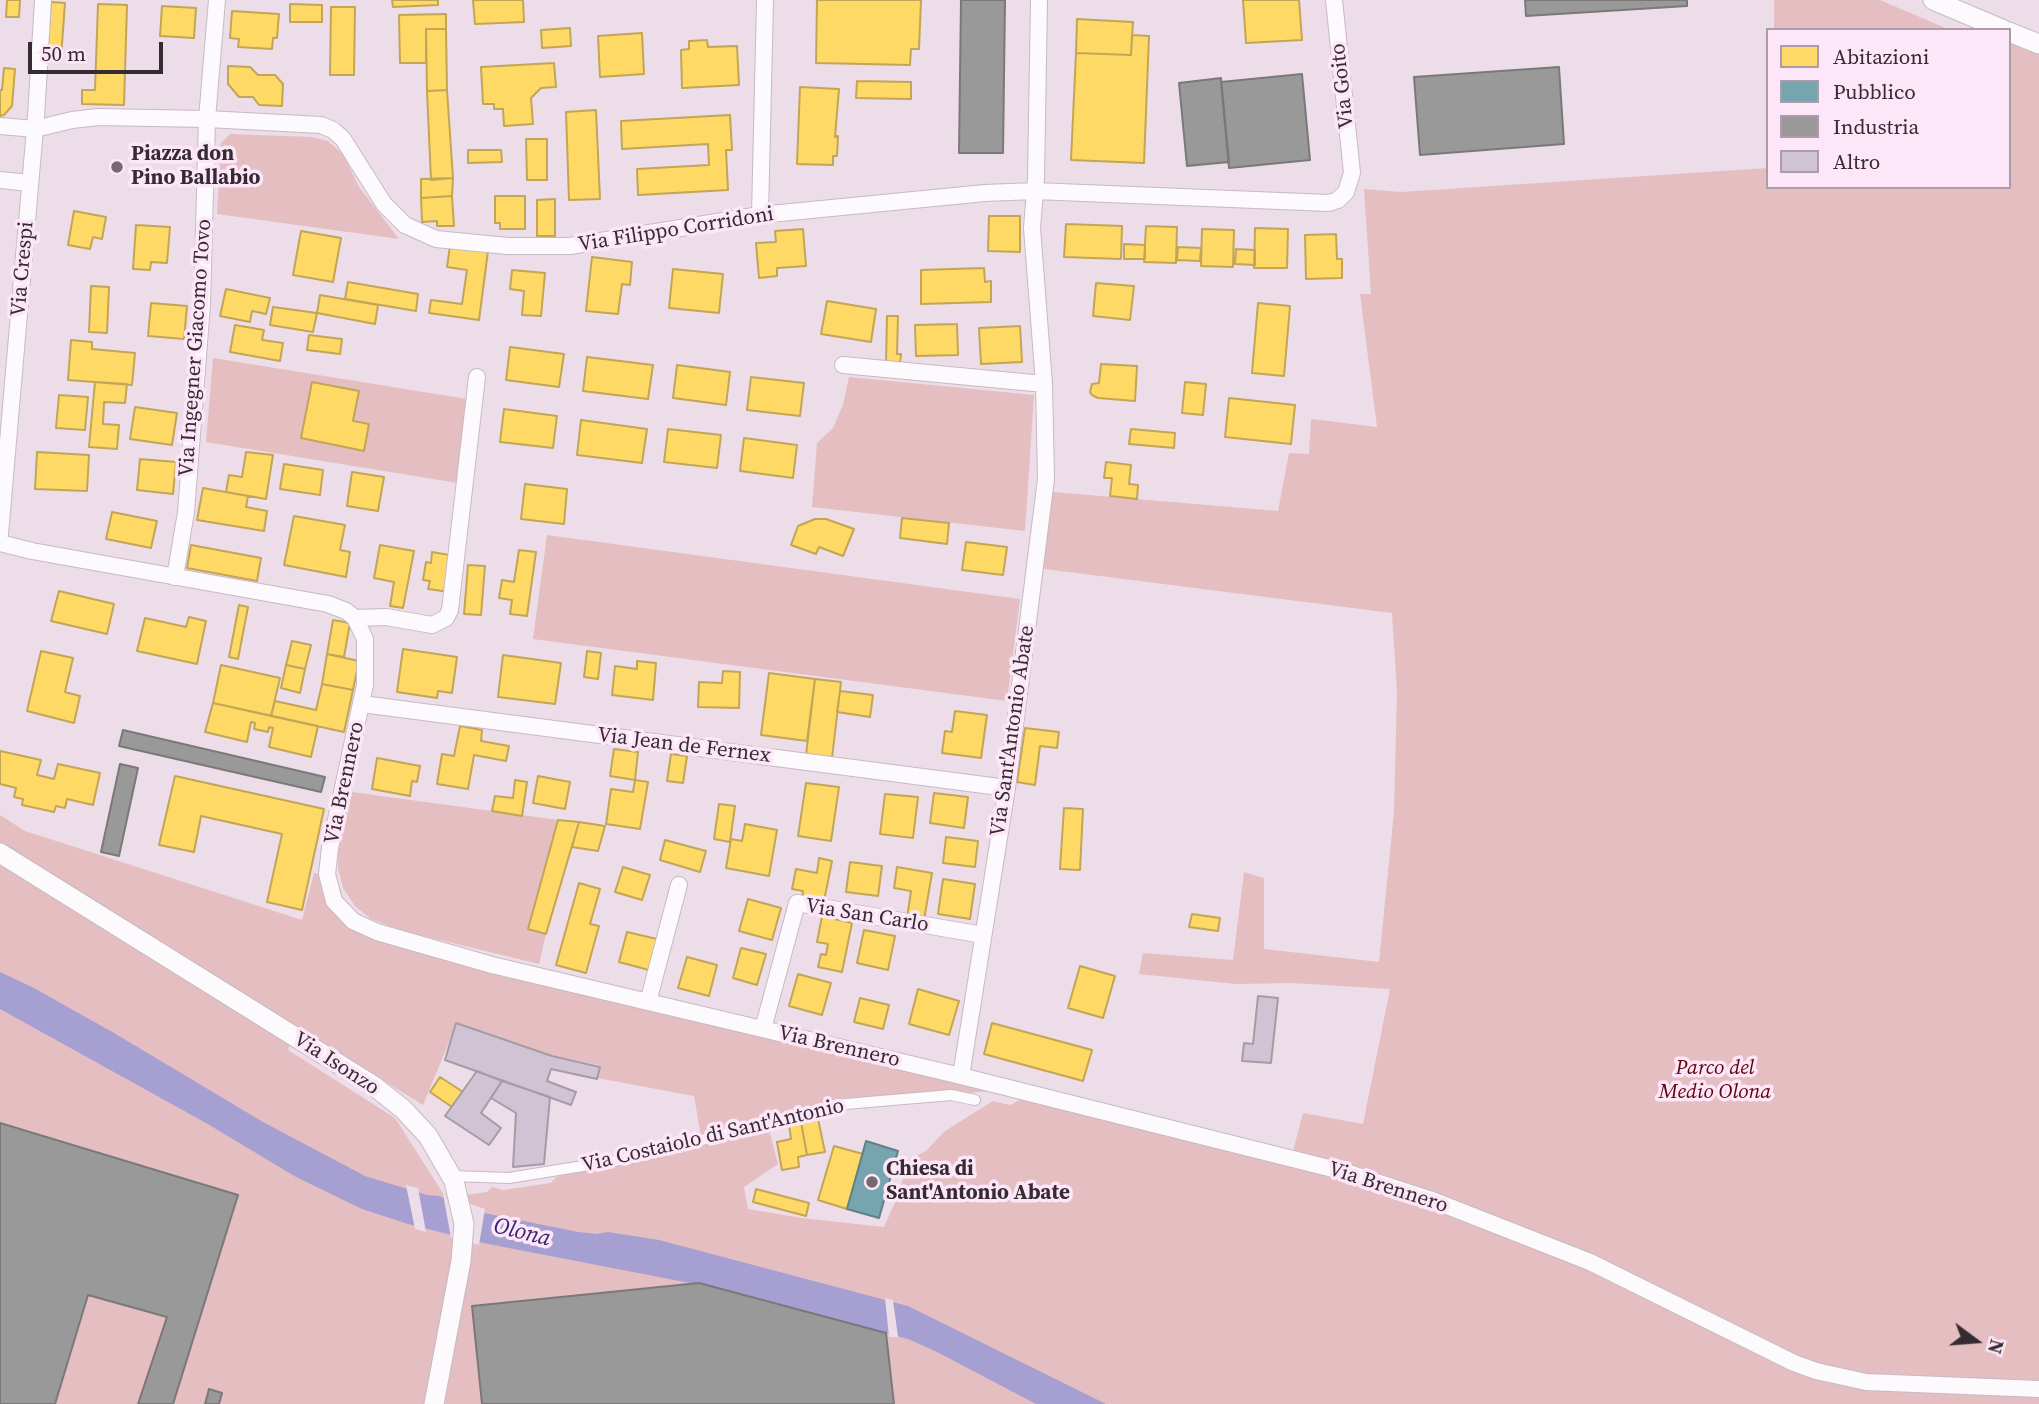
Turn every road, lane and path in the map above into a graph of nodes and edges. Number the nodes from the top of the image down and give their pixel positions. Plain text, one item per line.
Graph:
1 (43, 0) edge
2 (217, 0) edge
3 (765, 0) edge
4 (1039, 0) edge
5 (1334, 0) edge
6 (1933, 0) edge
7 (1999, 28) edge
8 (2011, 33) edge
9 (2039, 44) edge
10 (207, 119) junction
11 (0, 126) edge
12 (35, 129) junction
13 (1352, 173) joint
14 (0, 180) edge
15 (30, 183) junction
16 (1035, 191) junction
17 (760, 215) junction
18 (843, 365) dead end
19 (477, 377) dead end
20 (1044, 384) junction
21 (0, 534) edge
22 (0, 544) edge
23 (175, 577) junction
24 (355, 618) junction
25 (362, 704) junction
26 (1007, 788) junction
27 (0, 853) edge
28 (680, 886) dead end
29 (983, 935) junction
30 (648, 1002) junction
31 (763, 1029) junction
32 (961, 1076) junction
33 (975, 1100) dead end
34 (453, 1178) junction
35 (2039, 1389) edge
36 (434, 1404) edge

1 - 12 street, Via Crespi
2 - 10 street, Via Ingegner Giacomo Tovo
3 - 17 street
4 - 16 street, Via Sant'Antonio Abate
5 - 13 street, Via Goito
6 - 7 street
8 - 9 street
10 - 12 street, Via Filippo Corridoni
10 - 17 street, Via Filippo Corridoni
10 - 23 street, Via Ingegner Giacomo Tovo
11 - 12 street, Via Filippo Corridoni
12 - 15 street, Via Crespi
13 - 16 street, Via Filippo Corridoni
14 - 15 street
15 - 21 street, Via Crespi
16 - 17 street, Via Filippo Corridoni
16 - 20 street, Via Sant'Antonio Abate
18 - 20 street
19 - 24 street
20 - 26 street, Via Sant'Antonio Abate
22 - 23 street
23 - 24 street
24 - 25 street, Via Brennero
25 - 26 street, Via Jean de Fernex
25 - 30 street, Via Brennero
26 - 29 street, Via Sant'Antonio Abate
27 - 34 street, Via Isonzo
28 - 30 street
29 - 31 street, Via San Carlo
29 - 32 street, Via Sant'Antonio Abate
30 - 31 street, Via Brennero
31 - 32 street, Via Brennero
32 - 35 street, Via Brennero
33 - 34 street, Via Costaiolo di Sant'Antonio
34 - 36 street, Via Isonzo

